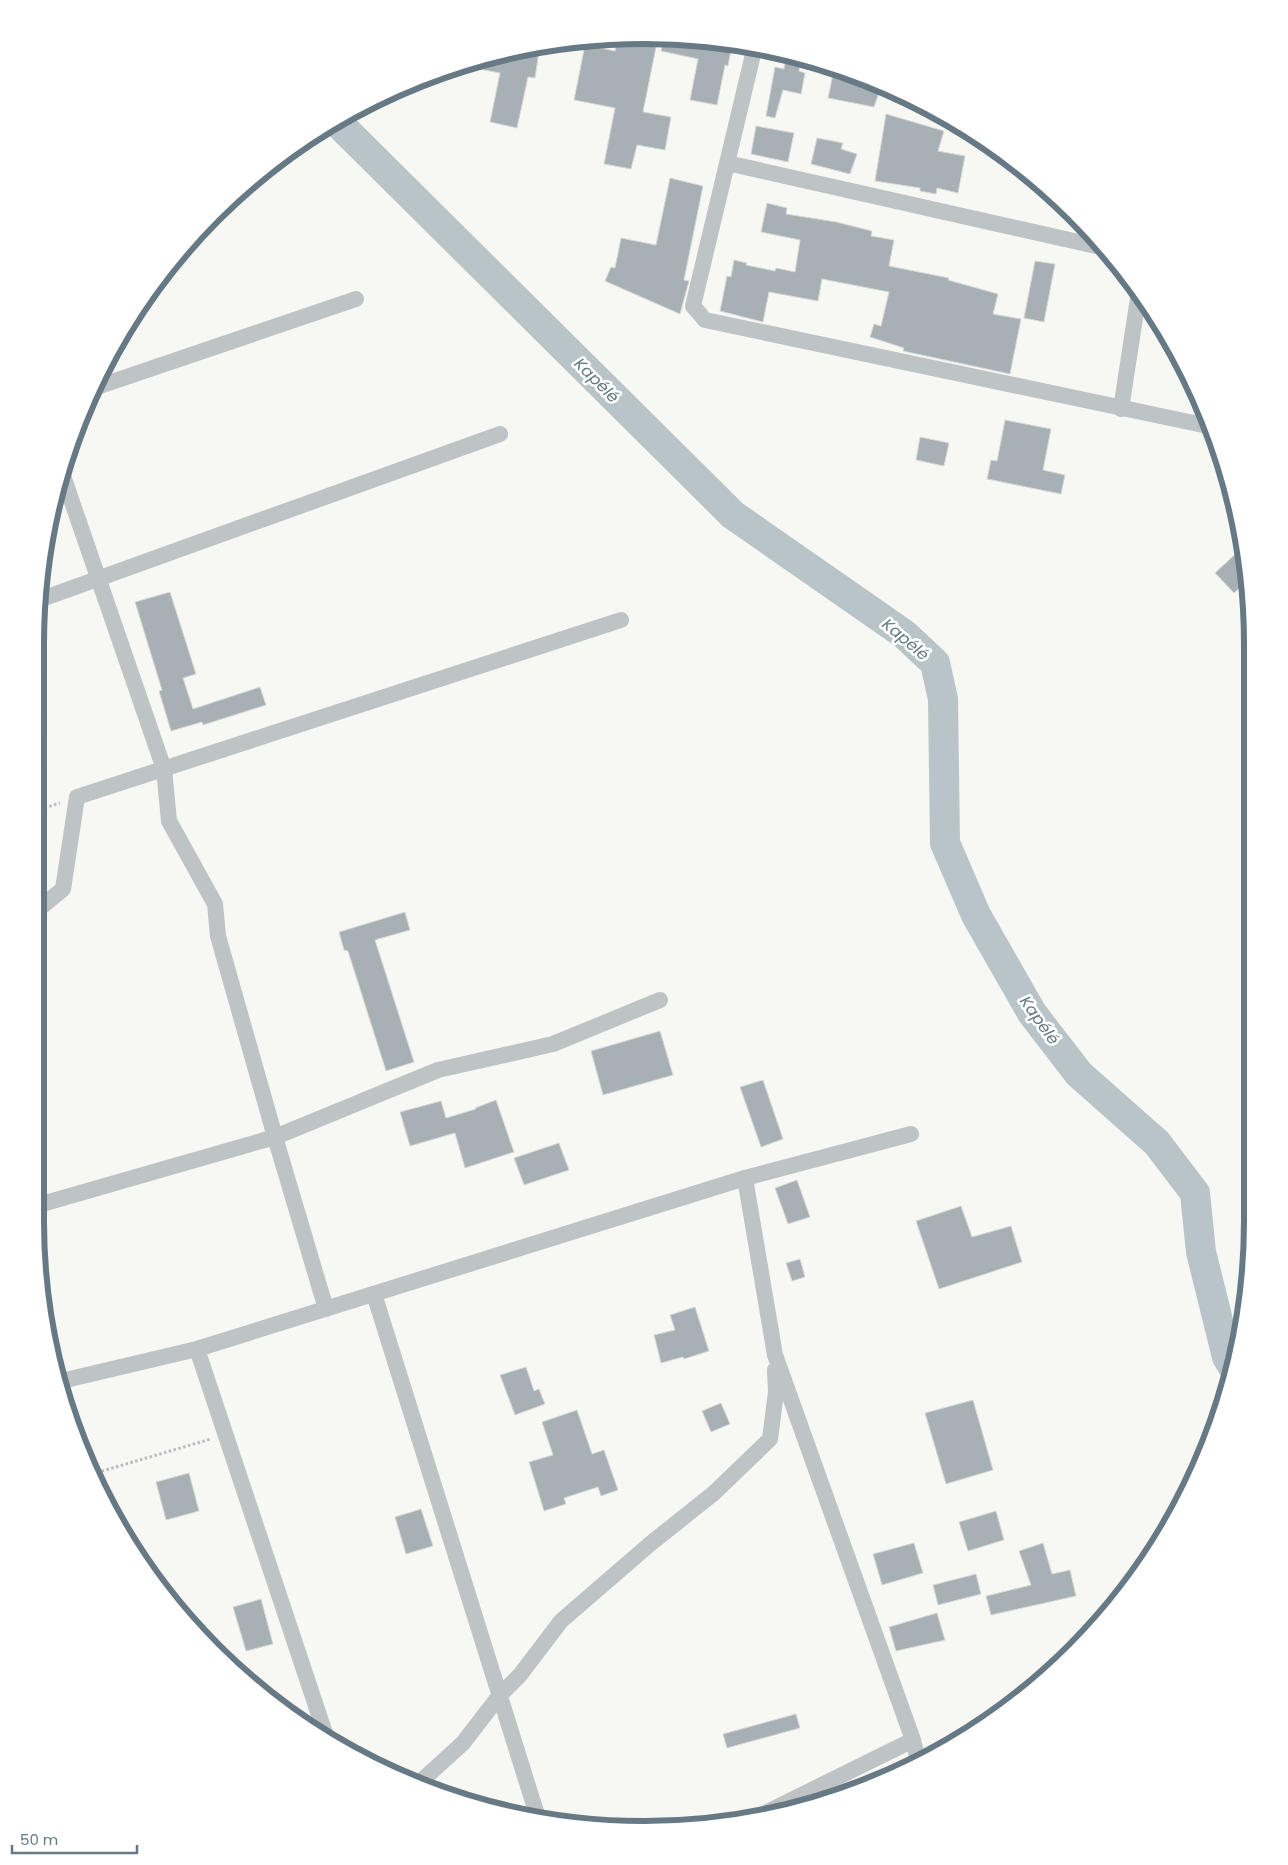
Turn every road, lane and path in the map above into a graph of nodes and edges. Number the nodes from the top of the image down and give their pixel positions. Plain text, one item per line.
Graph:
1 (753, 54) edge
2 (727, 163) junction
3 (1092, 245) edge
4 (356, 300) dead end
5 (1137, 303) edge
6 (103, 385) edge
7 (1121, 409) junction
8 (1203, 425) edge
9 (500, 434) dead end
10 (66, 484) edge
11 (99, 579) junction
12 (46, 598) edge
13 (621, 620) dead end
14 (164, 769) junction
15 (77, 798) junction
16 (44, 808) edge
17 (44, 905) edge
18 (660, 1000) dead end
19 (911, 1134) dead end
20 (275, 1136) junction
21 (745, 1178) junction
22 (44, 1203) edge
23 (374, 1294) junction
24 (326, 1309) junction
25 (197, 1349) junction
26 (775, 1355) junction
27 (65, 1380) edge
28 (226, 1434) junction
29 (99, 1472) edge
30 (500, 1695) junction
31 (322, 1727) edge
32 (912, 1740) junction
33 (916, 1755) edge
34 (423, 1779) edge
35 (780, 1805) edge
36 (536, 1811) edge

1 - 2 street
2 - 3 street
2 - 7 street
4 - 6 street
5 - 7 street
7 - 8 street
9 - 11 street
10 - 11 street
11 - 12 street
11 - 14 street
13 - 14 street
14 - 15 street
14 - 20 street
15 - 16 path
15 - 17 street
18 - 20 street
19 - 21 street
20 - 22 street
20 - 24 street
21 - 23 street
21 - 26 street
23 - 24 street
23 - 30 street
24 - 25 street
25 - 27 street
25 - 28 street
26 - 30 street
26 - 32 street
28 - 29 path
28 - 31 street
30 - 34 street
30 - 36 street
32 - 33 street
32 - 35 street

